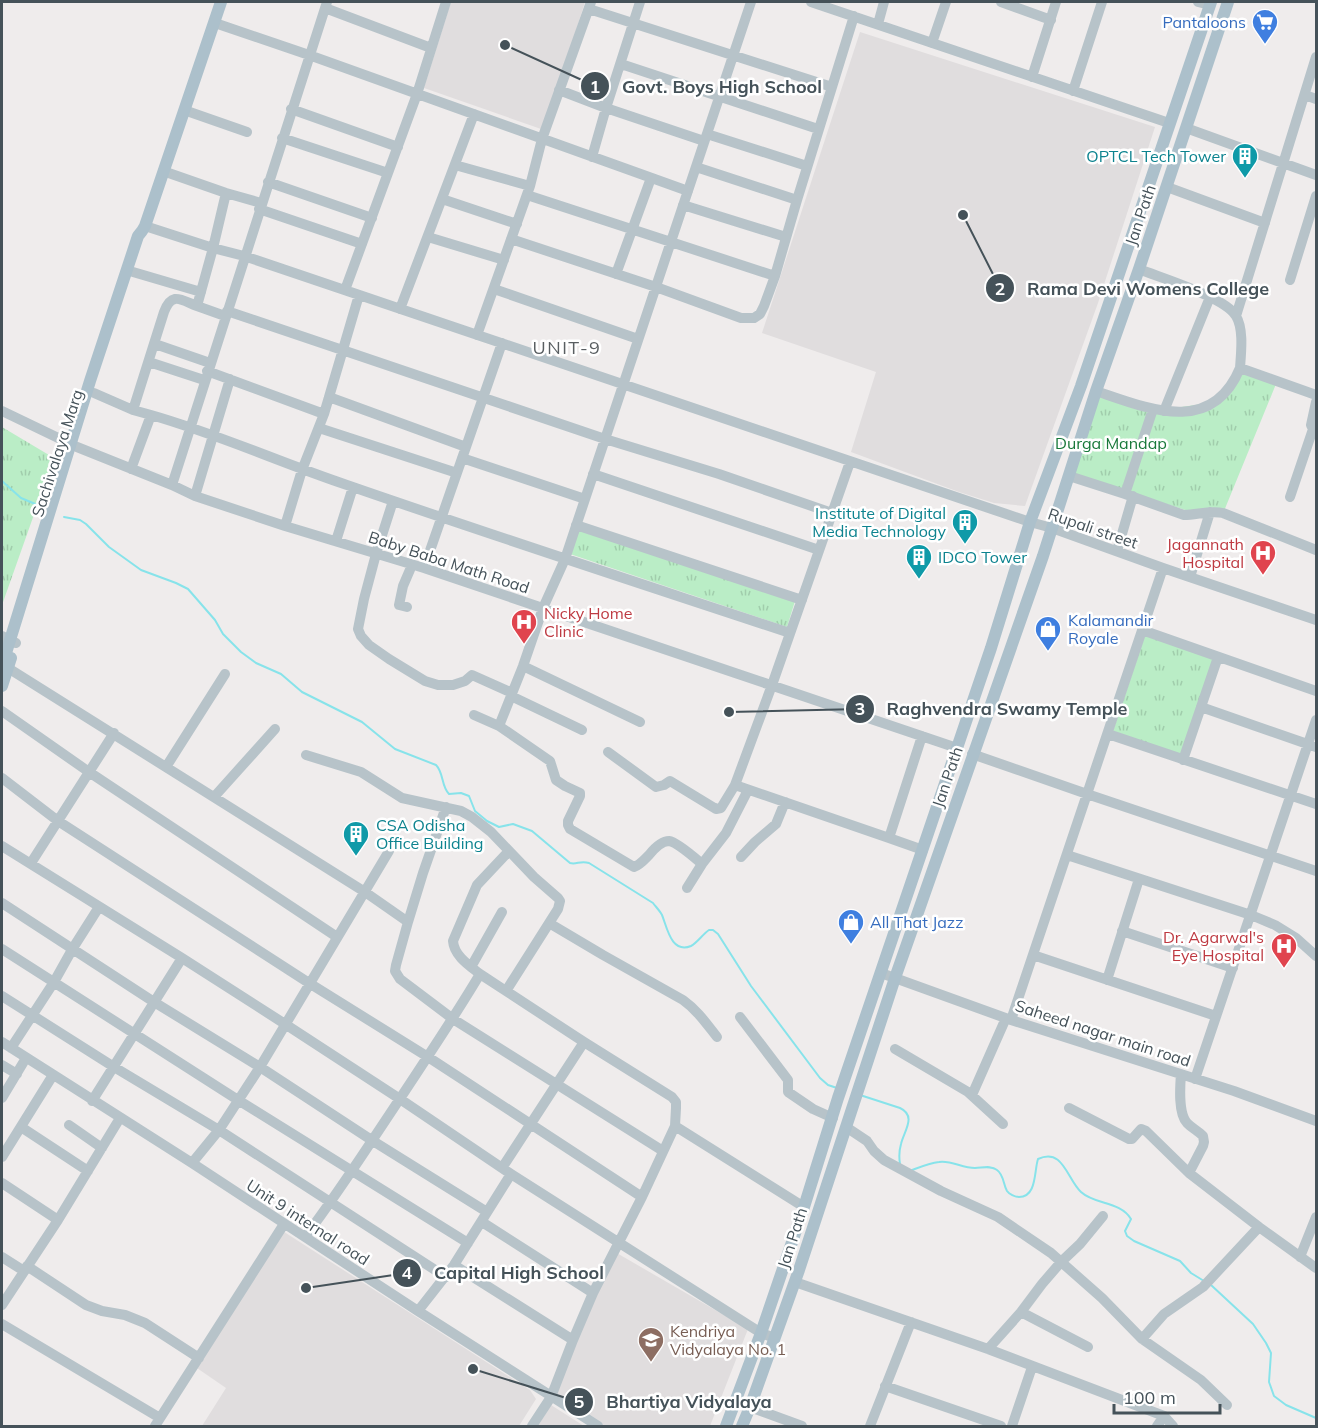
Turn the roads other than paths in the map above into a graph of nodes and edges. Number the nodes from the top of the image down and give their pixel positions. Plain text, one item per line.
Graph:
1 (221, 2) edge
2 (446, 2) edge
3 (640, 2) edge
4 (751, 2) edge
5 (811, 2) edge
6 (884, 2) edge
7 (946, 2) edge
8 (1001, 2) edge
9 (1056, 2) edge
10 (1102, 2) edge
11 (1228, 2) edge
12 (1206, 3) edge
13 (326, 5) edge
14 (590, 5) edge
15 (854, 16) junction
16 (1051, 20) junction
17 (214, 23) junction
18 (633, 23) junction
19 (878, 24) junction
20 (932, 43) junction
21 (431, 48) junction
22 (309, 55) junction
23 (733, 55) junction
24 (1317, 57) edge
25 (621, 64) junction
26 (1032, 77) junction
27 (832, 87) junction
28 (559, 90) junction
29 (1073, 91) junction
30 (417, 94) junction
31 (1305, 95) junction
32 (719, 97) junction
33 (1317, 99) edge
34 (606, 108) junction
35 (291, 109) junction
36 (184, 110) junction
37 (474, 114) junction
38 (1169, 123) junction
39 (1186, 128) junction
40 (818, 129) junction
41 (247, 132) dead end
42 (282, 138) junction
43 (705, 138) junction
44 (542, 139) junction
45 (398, 147) junction
46 (592, 157) junction
47 (1284, 163) junction
48 (455, 165) junction
49 (807, 166) junction
50 (696, 167) junction
51 (163, 171) junction
52 (388, 173) junction
53 (1317, 175) edge
54 (651, 178) junction
55 (268, 182) junction
56 (1167, 187) junction
57 (529, 190) junction
58 (688, 191) junction
59 (226, 193) junction
60 (1317, 196) edge
61 (442, 199) junction
62 (797, 200) junction
63 (683, 205) junction
64 (260, 206) junction
65 (372, 218) junction
66 (1265, 222) junction
67 (517, 224) junction
68 (144, 229) junction
69 (632, 230) junction
70 (428, 237) junction
71 (786, 237) junction
72 (511, 239) junction
73 (670, 242) junction
74 (362, 244) junction
75 (213, 248) junction
76 (244, 256) junction
77 (504, 260) junction
78 (1139, 269) junction
79 (133, 272) junction
80 (616, 274) junction
81 (775, 276) junction
82 (1290, 280) dead end
83 (656, 287) junction
84 (494, 289) junction
85 (345, 290) junction
86 (201, 292) junction
87 (359, 295) junction
88 (1210, 297) junction
89 (197, 306) junction
90 (400, 309) junction
91 (226, 314) junction
92 (1236, 316) junction
93 (477, 335) junction
94 (638, 339) junction
95 (502, 343) junction
96 (155, 344) junction
97 (344, 350) junction
98 (149, 362) junction
99 (1240, 368) junction
100 (207, 371) junction
101 (230, 379) junction
102 (623, 384) junction
103 (1096, 391) junction
104 (94, 393) junction
105 (1317, 395) edge
106 (329, 397) junction
107 (483, 397) junction
108 (1317, 402) edge
109 (133, 410) junction
110 (1153, 410) junction
111 (2, 411) edge
112 (1164, 411) junction
113 (324, 414) junction
114 (151, 415) junction
115 (190, 426) junction
116 (319, 428) junction
117 (214, 436) junction
118 (605, 439) junction
119 (74, 446) junction
120 (466, 447) junction
121 (462, 459) junction
122 (850, 462) junction
123 (131, 470) junction
124 (302, 470) junction
125 (457, 473) junction
126 (593, 474) junction
127 (1069, 476) junction
128 (172, 485) junction
129 (353, 487) junction
130 (195, 495) junction
131 (1129, 495) junction
132 (1290, 497) dead end
133 (585, 499) junction
134 (393, 501) junction
135 (1210, 512) junction
136 (832, 513) junction
137 (442, 517) junction
138 (1030, 522) junction
139 (576, 525) junction
140 (285, 526) junction
141 (1052, 528) junction
142 (336, 541) junction
143 (819, 550) junction
144 (1317, 550) edge
145 (1117, 551) junction
146 (376, 554) junction
147 (565, 559) junction
148 (412, 565) junction
149 (424, 568) junction
150 (1163, 568) junction
151 (1190, 577) junction
152 (802, 600) junction
153 (407, 607) dead end
154 (543, 608) junction
155 (1317, 620) edge
156 (1142, 630) junction
157 (790, 633) junction
158 (9, 640) edge
159 (1218, 657) junction
160 (523, 666) junction
161 (5, 667) edge
162 (225, 674) dead end
163 (772, 685) junction
164 (2, 686) edge
165 (1317, 691) edge
166 (512, 694) junction
167 (1201, 707) junction
168 (2, 711) edge
169 (474, 715) dead end
170 (1317, 720) edge
171 (640, 722) dead end
172 (499, 726) junction
173 (275, 729) dead end
174 (582, 730) dead end
175 (114, 733) junction
176 (1108, 734) junction
177 (922, 736) junction
178 (1312, 746) edge
179 (957, 748) junction
180 (608, 752) dead end
181 (972, 754) junction
182 (306, 755) dead end
183 (1183, 760) junction
184 (166, 766) junction
185 (89, 772) junction
186 (2, 777) edge
187 (735, 785) junction
188 (748, 790) junction
189 (1087, 794) junction
190 (1291, 795) junction
191 (214, 797) junction
192 (785, 802) junction
193 (1317, 804) edge
194 (446, 807) junction
195 (58, 821) junction
196 (889, 838) junction
197 (2, 846) edge
198 (923, 850) junction
199 (389, 851) dead end
200 (509, 851) junction
201 (1067, 855) junction
202 (1271, 855) junction
203 (741, 857) dead end
204 (31, 863) junction
205 (702, 864) junction
206 (1304, 866) junction
207 (1317, 871) edge
208 (1317, 878) edge
209 (1139, 879) junction
210 (687, 888) dead end
211 (365, 892) junction
212 (2, 903) edge
213 (99, 907) junction
214 (502, 912) dead end
215 (1251, 915) junction
216 (408, 922) junction
217 (549, 923) junction
218 (1122, 931) junction
219 (337, 937) junction
220 (73, 948) junction
221 (2, 949) edge
222 (1033, 955) junction
223 (1317, 957) edge
224 (182, 958) junction
225 (471, 967) junction
226 (1233, 968) junction
227 (881, 973) junction
228 (480, 974) junction
229 (895, 978) junction
230 (1107, 980) junction
231 (54, 982) junction
232 (309, 983) junction
233 (506, 991) junction
234 (2, 996) edge
235 (154, 1002) junction
236 (33, 1016) junction
237 (1216, 1016) junction
238 (741, 1017) dead end
239 (453, 1018) junction
240 (1009, 1019) junction
241 (285, 1024) junction
242 (135, 1033) junction
243 (717, 1037) dead end
244 (584, 1042) junction
245 (6, 1045) edge
246 (895, 1049) dead end
247 (428, 1057) junction
248 (26, 1058) junction
249 (2, 1065) edge
250 (114, 1066) junction
251 (261, 1067) junction
252 (16, 1074) junction
253 (1181, 1074) junction
254 (53, 1075) junction
255 (1195, 1079) junction
256 (557, 1084) junction
257 (972, 1095) junction
258 (2, 1098) edge
259 (399, 1099) junction
260 (238, 1100) junction
261 (92, 1101) junction
262 (1070, 1108) dead end
263 (120, 1118) junction
264 (833, 1118) junction
265 (1317, 1121) edge
266 (1003, 1124) dead end
267 (69, 1125) dead end
268 (530, 1125) junction
269 (675, 1125) junction
270 (21, 1127) junction
271 (846, 1127) junction
272 (219, 1130) junction
273 (373, 1141) junction
274 (102, 1148) junction
275 (663, 1151) junction
276 (2, 1157) edge
277 (192, 1163) junction
278 (353, 1170) junction
279 (88, 1171) junction
280 (507, 1171) junction
281 (1189, 1173) junction
282 (2, 1183) edge
283 (642, 1197) junction
284 (331, 1202) junction
285 (804, 1207) junction
286 (1103, 1216) dead end
287 (485, 1217) junction
288 (1317, 1217) edge
289 (58, 1220) junction
290 (284, 1224) junction
291 (1259, 1227) junction
292 (304, 1237) junction
293 (468, 1243) junction
294 (618, 1243) junction
295 (2, 1257) edge
296 (1300, 1257) junction
297 (1061, 1262) junction
298 (454, 1265) junction
299 (1317, 1268) edge
300 (25, 1269) junction
301 (446, 1277) junction
302 (795, 1282) junction
303 (593, 1293) junction
304 (2, 1305) edge
305 (418, 1311) junction
306 (1021, 1312) junction
307 (910, 1322) junction
308 (2, 1324) edge
309 (761, 1333) junction
310 (775, 1338) junction
311 (1142, 1339) junction
312 (573, 1340) junction
313 (1088, 1347) dead end
314 (988, 1349) junction
315 (199, 1359) junction
316 (1032, 1367) junction
317 (885, 1386) junction
318 (550, 1397) junction
319 (1227, 1405) dead end
320 (750, 1407) junction
321 (1164, 1416) junction
322 (158, 1422) edge
323 (532, 1426) edge
324 (598, 1426) edge
325 (726, 1426) edge
326 (742, 1426) edge
327 (802, 1426) edge
328 (870, 1426) edge
329 (1001, 1426) edge
330 (1012, 1426) edge
331 (1157, 1426) edge
332 (1173, 1426) edge

1 - 17 main road, Sachivalaya Marg
2 - 21 street
3 - 18 street
4 - 23 street
5 - 15 street
6 - 19 street
7 - 20 street
8 - 16 street
9 - 16 street
10 - 29 street
11 - 39 main road, Jan Path
12 - 38 main road, Jan Path
13 - 21 street
13 - 22 street
14 - 18 street
14 - 28 street
15 - 19 street
15 - 27 street
16 - 26 street
17 - 22 street
17 - 36 main road, Sachivalaya Marg
18 - 23 street
18 - 25 street
19 - 20 street
20 - 26 street
21 - 30 street
22 - 30 street
22 - 35 street
23 - 27 street
23 - 32 street
24 - 31 street
25 - 32 street
25 - 34 street
26 - 29 street
27 - 40 street
28 - 34 street
28 - 44 street
29 - 38 street
30 - 37 street
30 - 45 street
31 - 33 street
31 - 47 street
32 - 40 street
32 - 43 street
34 - 43 street
34 - 46 street
35 - 42 street
35 - 45 street
36 - 41 street
36 - 51 main road, Sachivalaya Marg
37 - 44 street
37 - 48 street
38 - 138 main road, Jan Path
39 - 47 street
39 - 56 main road, Jan Path
40 - 49 street
42 - 52 street
42 - 55 street
43 - 49 street
43 - 50 street
44 - 46 street
44 - 57 street
45 - 52 street
46 - 54 street
47 - 53 street
47 - 66 street
48 - 57 street
48 - 61 street
49 - 62 street
50 - 58 street
50 - 62 street
51 - 59 street
51 - 68 main road, Sachivalaya Marg
52 - 65 street
54 - 58 street
54 - 69 street
55 - 64 street
55 - 65 street
56 - 66 street
56 - 78 main road, Jan Path
57 - 67 street
57 - 69 street
58 - 63 street
59 - 64 street
59 - 75 street
60 - 82 street
61 - 67 street
61 - 70 street
62 - 71 street
63 - 71 street
63 - 73 street
64 - 74 street
64 - 76 street
65 - 74 street
66 - 92 street
67 - 72 street
68 - 75 street, Rupali street
68 - 79 main road, Sachivalaya Marg
68 - 119 main road, Sachivalaya Marg
69 - 73 street
69 - 80 street
70 - 77 street
70 - 90 street
71 - 81 street
72 - 77 street
72 - 80 street
73 - 81 street
73 - 83 street
74 - 85 street
75 - 76 street, Rupali street
75 - 86 street
76 - 85 street, Rupali street
76 - 91 street
77 - 84 street
78 - 88 street
78 - 103 main road, Jan Path
79 - 86 street
79 - 104 main road, Sachivalaya Marg
80 - 83 street
81 - 83 street
83 - 94 street
84 - 93 street
84 - 94 street
85 - 87 street, Rupali street
86 - 89 street
87 - 90 street, Rupali street
87 - 97 street
88 - 92 street
88 - 112 street
89 - 91 street
89 - 96 street
90 - 93 street, Rupali street
91 - 97 street
91 - 100 street
92 - 99 street
93 - 95 street, Rupali street
94 - 102 street
95 - 102 street, Rupali street
95 - 107 street
96 - 98 street
96 - 100 street
97 - 106 street
97 - 107 street
98 - 100 street
98 - 109 street
99 - 105 street
99 - 112 street
100 - 101 street
100 - 115 street
101 - 113 street
101 - 117 street
102 - 118 street
102 - 122 street, Rupali street
103 - 110 street
103 - 127 main road, Jan Path
104 - 109 street
104 - 119 main road, Sachivalaya Marg
106 - 113 street
106 - 120 street
107 - 118 street
107 - 120 street
108 - 132 street
109 - 114 street
110 - 112 street
110 - 131 street
111 - 119 street, Baby Baba Math Road
113 - 116 street
114 - 115 street
114 - 123 street
115 - 117 street
115 - 128 street
116 - 124 street
116 - 125 street
117 - 124 street
117 - 130 street
118 - 126 street
118 - 136 street
119 - 123 street, Baby Baba Math Road
119 - 158 main road, Sachivalaya Marg
120 - 121 street
121 - 125 street
121 - 133 street
122 - 136 street
122 - 138 street, Rupali street
123 - 128 street, Baby Baba Math Road
124 - 129 street
124 - 140 street
125 - 137 street
126 - 133 street
126 - 143 street
127 - 131 street
127 - 141 main road, Jan Path
128 - 130 street, Baby Baba Math Road
129 - 134 street
129 - 142 street
130 - 140 street, Baby Baba Math Road
131 - 135 street
131 - 145 street
133 - 139 street
134 - 137 street
134 - 146 street
135 - 144 street
135 - 151 street
136 - 143 street
137 - 147 street
137 - 149 street
138 - 141 street, Rupali street
138 - 179 main road, Jan Path
139 - 147 street
139 - 152 street
140 - 142 street, Baby Baba Math Road
141 - 145 street, Rupali street
141 - 181 main road, Jan Path
142 - 146 street, Baby Baba Math Road
143 - 152 street
145 - 150 street, Rupali street
146 - 148 street, Baby Baba Math Road
146 - 166 street
147 - 154 street
147 - 157 street
148 - 149 street, Baby Baba Math Road
148 - 153 street
149 - 154 street, Baby Baba Math Road
150 - 151 street, Rupali street
150 - 156 street
151 - 155 street, Rupali street
152 - 157 street
154 - 160 street
154 - 163 street, Baby Baba Math Road
156 - 159 street
156 - 176 street
157 - 163 street
158 - 161 main road, Sachivalaya Marg
159 - 165 street
159 - 167 street
160 - 166 street
160 - 171 street
161 - 164 main road, Sachivalaya Marg
161 - 175 street
162 - 184 street
163 - 177 street, Baby Baba Math Road
163 - 187 street
166 - 172 street
166 - 174 street
167 - 178 street
167 - 183 street
168 - 185 street
169 - 172 street
170 - 178 street
172 - 205 street
173 - 191 street
175 - 184 street
175 - 185 street
176 - 183 street
176 - 189 street
177 - 179 street, Baby Baba Math Road
177 - 196 street
178 - 190 street
179 - 198 main road, Jan Path
180 - 187 street
181 - 189 street
181 - 229 main road, Jan Path
182 - 194 street
183 - 190 street
184 - 191 street
185 - 195 street
185 - 219 street
186 - 195 street
187 - 188 street
188 - 192 street
188 - 205 street
189 - 201 street
189 - 202 street
190 - 193 street
190 - 202 street
191 - 211 street
192 - 196 street
192 - 203 street
194 - 200 street
194 - 216 street
195 - 204 street
195 - 232 street
196 - 198 street
197 - 204 street
198 - 227 main road, Jan Path
199 - 211 street
200 - 217 street
200 - 225 street
201 - 209 street
201 - 222 street
202 - 206 street
202 - 215 street
204 - 213 street
205 - 210 street
206 - 207 street
206 - 208 street
209 - 215 street
209 - 218 street
211 - 216 street
211 - 219 street
212 - 220 street
213 - 220 street
213 - 224 street
214 - 225 street
215 - 223 street
215 - 226 street
216 - 239 street
217 - 233 street
217 - 243 street
218 - 226 street
218 - 230 street
219 - 232 street
220 - 231 street
220 - 235 street
221 - 231 street
222 - 230 street
222 - 240 street
224 - 235 street
224 - 241 street
225 - 228 street
226 - 237 street
227 - 229 street, Saheed nagar main road
227 - 264 main road, Jan Path
228 - 233 street
228 - 239 street
229 - 240 street, Saheed nagar main road
229 - 271 main road, Jan Path
230 - 237 street
231 - 236 street
231 - 242 street
232 - 241 street
232 - 247 street
233 - 244 street
234 - 236 street
235 - 242 street
235 - 251 street
236 - 245 street
236 - 250 street
237 - 255 street
238 - 264 street
239 - 247 street
239 - 256 street
240 - 253 street, Saheed nagar main road
240 - 257 street
241 - 251 street
241 - 259 street
242 - 250 street
242 - 260 street
244 - 256 street
244 - 269 street
245 - 248 street, Unit 9 internal road
246 - 257 street
247 - 259 street
247 - 268 street
248 - 252 street
248 - 254 street, Unit 9 internal road
249 - 252 street
250 - 261 street
250 - 272 street
251 - 260 street
251 - 273 street
252 - 258 street
253 - 255 street, Saheed nagar main road
253 - 281 street
254 - 261 street, Unit 9 internal road
254 - 270 street
255 - 265 street, Saheed nagar main road
256 - 268 street
256 - 275 street
257 - 266 street
259 - 273 street
259 - 280 street
260 - 272 street
260 - 278 street
261 - 263 street, Unit 9 internal road
262 - 281 street
263 - 274 street
263 - 277 street, Unit 9 internal road
264 - 285 main road, Jan Path
267 - 274 street
268 - 280 street
268 - 283 street
269 - 275 street
269 - 285 street
270 - 276 street
270 - 279 street
271 - 297 street
271 - 302 main road, Jan Path
272 - 277 street
272 - 284 street
273 - 278 street
273 - 287 street
274 - 279 street
275 - 283 street
277 - 290 street, Unit 9 internal road
278 - 284 street
278 - 293 street
279 - 289 street
280 - 287 street
280 - 294 street
281 - 291 street
282 - 289 street
283 - 294 street
284 - 292 street
284 - 301 street
285 - 309 main road, Jan Path
286 - 297 street
287 - 293 street
287 - 303 street
288 - 296 street
289 - 300 street
290 - 292 street, Unit 9 internal road
290 - 315 street
291 - 296 street
291 - 311 street
292 - 305 street, Unit 9 internal road
293 - 298 street
294 - 303 street
294 - 309 street
295 - 300 street
296 - 299 street
297 - 306 street
297 - 311 street
298 - 301 street
298 - 312 street
300 - 304 street
300 - 315 street
301 - 305 street
302 - 307 street
302 - 310 main road, Jan Path
303 - 312 street
305 - 318 street, Unit 9 internal road
306 - 313 street
306 - 314 street
307 - 314 street
307 - 317 street
308 - 322 street
309 - 310 street
309 - 325 main road, Jan Path
310 - 320 main road, Jan Path
311 - 319 street
312 - 318 street
314 - 316 street
315 - 322 street
316 - 321 street
316 - 330 street
317 - 328 street
317 - 329 street
318 - 323 street
318 - 324 street, Unit 9 internal road
320 - 326 main road, Jan Path
320 - 327 street
321 - 331 street
321 - 332 street

